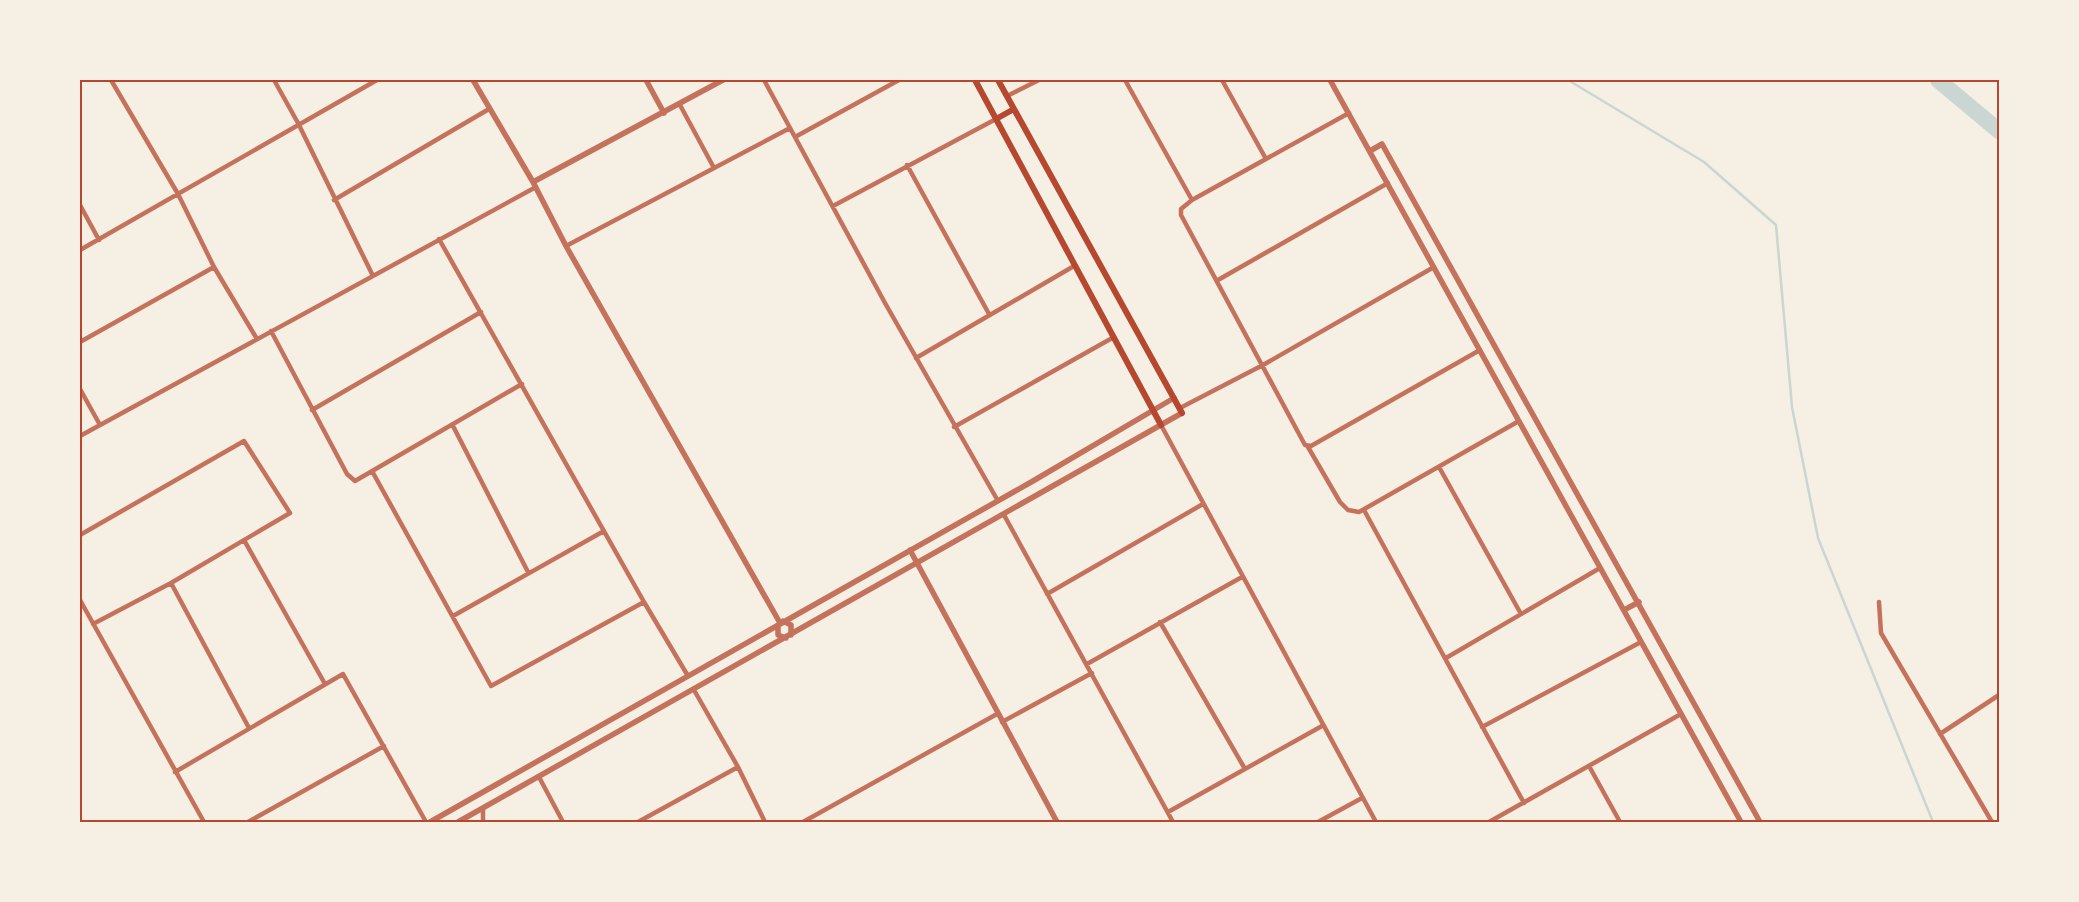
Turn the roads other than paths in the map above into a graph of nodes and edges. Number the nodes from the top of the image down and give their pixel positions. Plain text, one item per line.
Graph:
1 (111, 80) edge
2 (274, 80) edge
3 (473, 80) edge
4 (646, 80) edge
5 (723, 80) edge
6 (764, 80) edge
7 (899, 80) edge
8 (975, 80) edge
9 (998, 80) edge
10 (1039, 80) edge
11 (1125, 80) edge
12 (1222, 80) edge
13 (1330, 80) edge
14 (373, 81) edge
15 (1007, 96) junction
16 (680, 105) junction
17 (489, 109) junction
18 (1014, 109) junction
19 (664, 113) junction
20 (1349, 113) junction
21 (996, 119) junction
22 (298, 123) junction
23 (790, 128) junction
24 (795, 137) junction
25 (1370, 151) junction
26 (1266, 158) junction
27 (907, 165) junction
28 (714, 168) junction
29 (1388, 183) junction
30 (534, 185) junction
31 (178, 194) junction
32 (334, 200) junction
33 (1192, 200) junction
34 (80, 206) edge
35 (833, 206) junction
36 (99, 240) junction
37 (439, 240) junction
38 (566, 246) junction
39 (80, 250) edge
40 (1074, 266) junction
41 (214, 267) junction
42 (1434, 267) junction
43 (373, 276) junction
44 (1218, 280) junction
45 (481, 312) junction
46 (989, 314) junction
47 (271, 331) junction
48 (1114, 337) junction
49 (257, 339) junction
50 (80, 342) edge
51 (1480, 350) junction
52 (916, 358) junction
53 (1262, 365) junction
54 (522, 384) junction
55 (80, 389) edge
56 (1174, 398) junction
57 (312, 410) junction
58 (1181, 410) junction
59 (1153, 411) junction
60 (1519, 421) junction
61 (100, 425) junction
62 (1161, 425) junction
63 (453, 426) junction
64 (954, 426) junction
65 (80, 436) edge
66 (1308, 447) junction
67 (1439, 467) junction
68 (372, 471) junction
69 (998, 501) junction
70 (1203, 504) junction
71 (1364, 510) junction
72 (1004, 515) junction
73 (962, 521) junction
74 (604, 531) junction
75 (969, 533) junction
76 (80, 535) edge
77 (244, 540) junction
78 (910, 550) junction
79 (916, 563) junction
80 (1600, 568) junction
81 (528, 572) junction
82 (1242, 577) junction
83 (171, 583) junction
84 (1047, 594) junction
85 (80, 600) edge
86 (644, 602) junction
87 (1639, 602) junction
88 (1879, 602) dead end
89 (1624, 610) junction
90 (1521, 614) junction
91 (452, 616) junction
92 (1160, 622) junction
93 (780, 623) junction
94 (94, 624) junction
95 (788, 637) junction
96 (1642, 642) junction
97 (1446, 658) junction
98 (1087, 664) junction
99 (1092, 673) junction
100 (688, 676) junction
101 (325, 684) junction
102 (694, 690) junction
103 (1999, 695) edge
104 (997, 714) junction
105 (1681, 714) junction
106 (1002, 722) junction
107 (1322, 726) junction
108 (1482, 727) junction
109 (248, 728) junction
110 (1940, 734) junction
111 (384, 746) junction
112 (1589, 766) junction
113 (738, 768) junction
114 (1245, 769) junction
115 (175, 772) junction
116 (539, 777) junction
117 (1362, 798) junction
118 (1524, 802) junction
119 (483, 808) junction
120 (1168, 812) junction
121 (204, 822) edge
122 (248, 822) edge
123 (428, 822) edge
124 (458, 822) edge
125 (483, 822) edge
126 (563, 822) edge
127 (638, 822) edge
128 (765, 822) edge
129 (803, 822) edge
130 (1057, 822) edge
131 (1174, 822) edge
132 (1318, 822) edge
133 (1376, 822) edge
134 (1489, 822) edge
135 (1620, 822) edge
136 (1741, 822) edge
137 (1760, 822) edge
138 (1992, 822) edge

1 - 31 street
2 - 22 street
3 - 17 street
4 - 19 street
5 - 16 street
6 - 23 street
7 - 24 street
8 - 21 main road
9 - 15 main road
10 - 15 street
11 - 33 street
12 - 26 street
13 - 20 street
14 - 22 street
15 - 18 main road
16 - 19 street
16 - 28 street
17 - 30 street
17 - 32 street
18 - 21 main road
18 - 56 main road
19 - 30 street
20 - 25 street
20 - 26 street
21 - 27 street
21 - 40 main road
22 - 31 street
22 - 32 street
23 - 24 street
23 - 28 street
24 - 35 street
25 - 29 street
25 - 87 street
26 - 33 street
27 - 35 street
27 - 46 street
28 - 38 street
29 - 42 street
29 - 44 street
30 - 37 street
30 - 38 street
31 - 36 street
31 - 41 street
32 - 43 street
33 - 44 street
34 - 36 street
35 - 52 street
36 - 39 street
37 - 43 street
37 - 45 street
38 - 93 street
40 - 46 street
40 - 48 main road
41 - 49 street
41 - 50 street
42 - 51 street
42 - 53 street
43 - 47 street
44 - 53 street
45 - 54 street
45 - 57 street
46 - 52 street
47 - 49 street
47 - 57 street
48 - 59 main road
48 - 64 street
49 - 61 street
51 - 60 street
51 - 66 street
52 - 64 street
53 - 58 street
53 - 66 street
54 - 63 street
54 - 74 street
55 - 61 street
56 - 58 main road
56 - 59 street
57 - 68 street
58 - 62 street
59 - 62 main road
59 - 69 street
60 - 67 street
60 - 80 street
61 - 65 street
62 - 70 street
62 - 72 street
63 - 68 street
63 - 81 street
64 - 69 street
66 - 71 street
67 - 71 street
67 - 90 street
68 - 91 street
69 - 73 street
70 - 82 street
70 - 84 street
71 - 97 street
72 - 75 street
72 - 84 street
73 - 75 street
73 - 78 street
74 - 81 street
74 - 86 street
75 - 79 street
76 - 77 street
77 - 83 street
77 - 101 street
78 - 79 street
78 - 93 street
79 - 95 street
79 - 104 street
80 - 89 street
80 - 90 street
81 - 91 street
82 - 92 street
82 - 107 street
83 - 94 street
83 - 109 street
84 - 98 street
85 - 94 street
86 - 91 street
86 - 100 street
87 - 89 street
87 - 137 street
88 - 110 street
89 - 96 street
90 - 97 street
92 - 98 street
92 - 114 street
93 - 95 street
93 - 95 street
93 - 100 street
94 - 115 street
95 - 102 street
96 - 105 street
96 - 108 street
97 - 108 street
98 - 99 street
99 - 106 street
99 - 120 street
100 - 123 street
101 - 109 street
101 - 111 street
102 - 113 street
102 - 116 street
103 - 110 street
104 - 106 street
104 - 129 street
105 - 112 street
105 - 136 street
106 - 130 street
107 - 114 street
107 - 117 street
108 - 118 street
109 - 115 street
110 - 138 street
111 - 122 street
111 - 123 street
112 - 118 street
112 - 135 street
113 - 127 street
113 - 128 street
114 - 120 street
115 - 121 street
116 - 119 street
116 - 126 street
117 - 132 street
117 - 133 street
118 - 134 street
119 - 124 street
119 - 125 street
120 - 131 street

